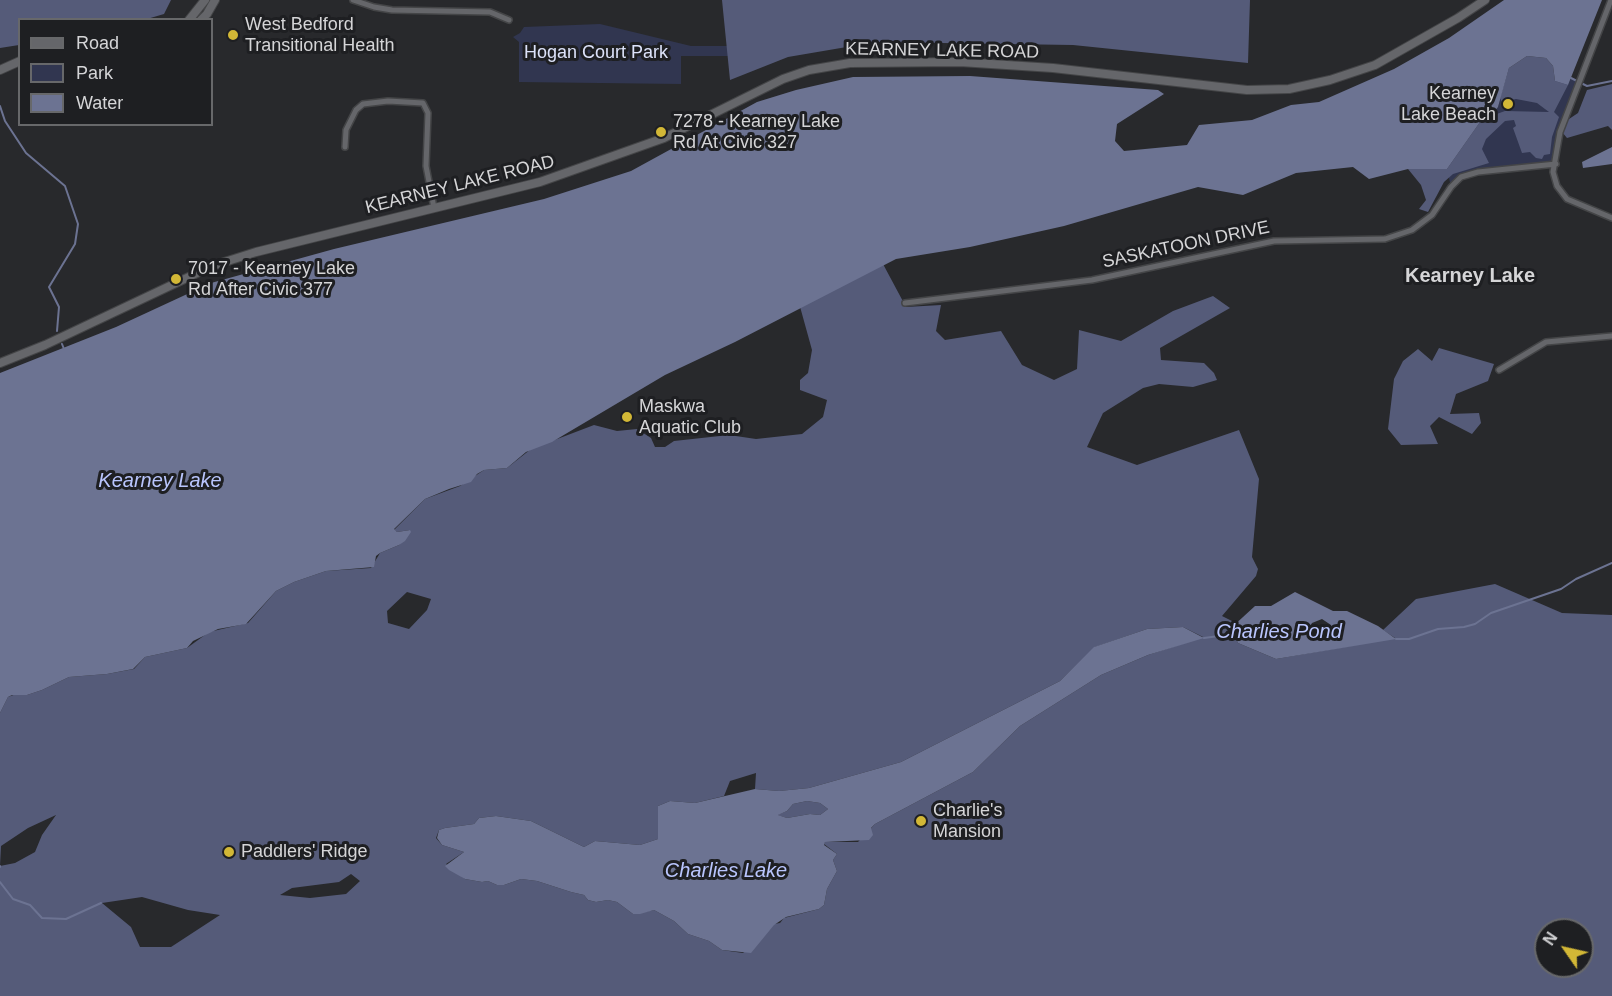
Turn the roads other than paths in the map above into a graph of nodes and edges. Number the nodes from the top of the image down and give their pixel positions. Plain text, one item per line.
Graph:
1 (204, 0) edge
2 (215, 0) edge
3 (354, 0) edge
4 (1485, 0) edge
5 (1611, 0) edge
6 (190, 18) edge
7 (203, 18) edge
8 (509, 20) dead end
9 (18, 62) edge
10 (0, 70) edge
11 (345, 147) dead end
12 (1556, 164) junction
13 (434, 208) junction
14 (1612, 218) edge
15 (905, 303) dead end
16 (1612, 336) edge
17 (0, 363) edge
18 (1499, 370) dead end

1 - 6 main road
2 - 7 main road
3 - 8 street
4 - 13 main road, KEARNEY LAKE ROAD
5 - 12 street
9 - 10 main road
11 - 13 street
12 - 14 street
12 - 15 street, SASKATOON DRIVE
13 - 17 main road, KEARNEY LAKE ROAD
16 - 18 street

